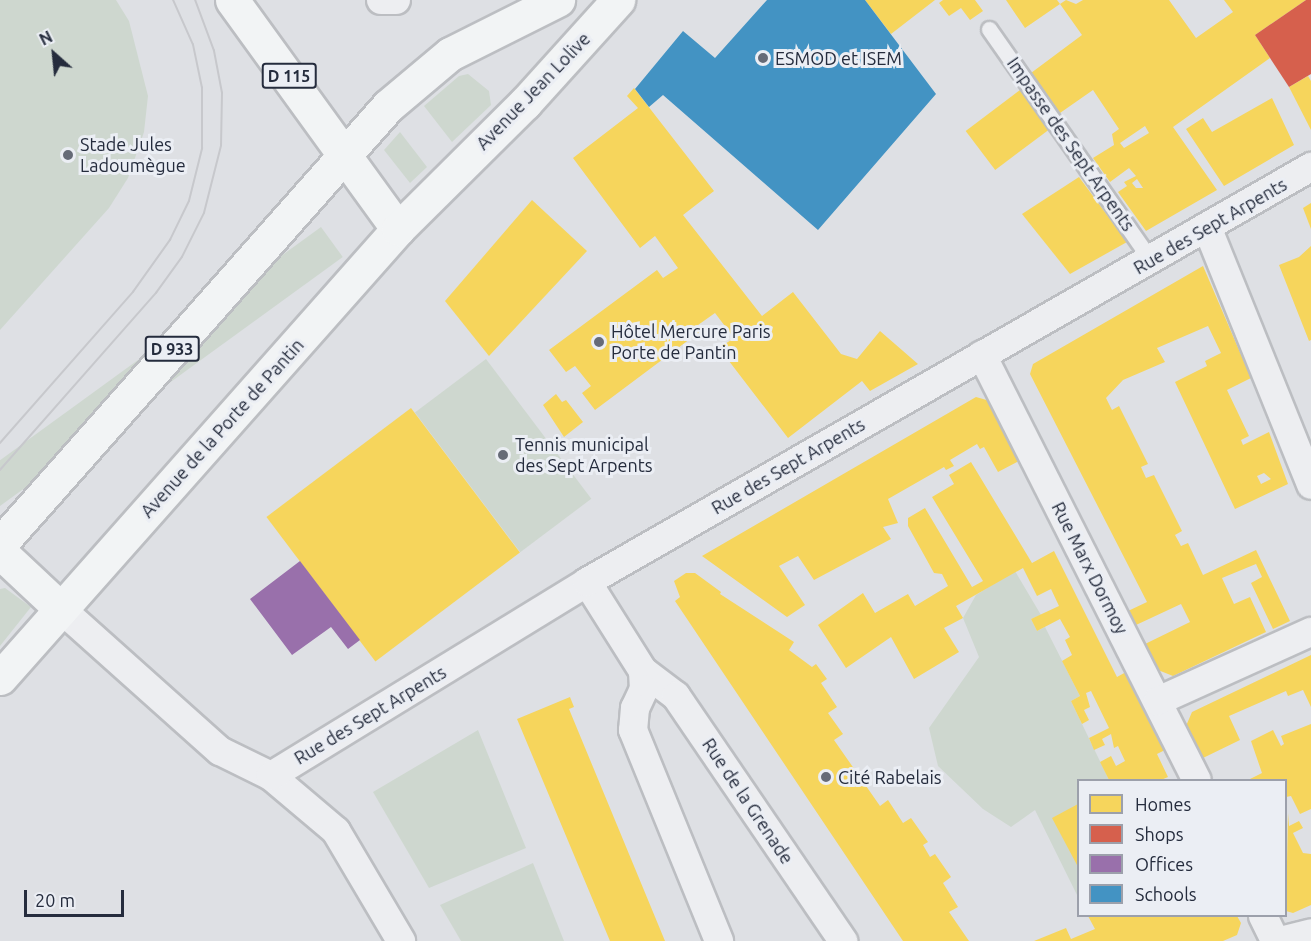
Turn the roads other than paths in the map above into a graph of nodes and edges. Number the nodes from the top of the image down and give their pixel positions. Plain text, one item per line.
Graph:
1 (232, 0) edge
2 (381, 0) edge
3 (396, 0) edge
4 (558, 0) edge
5 (618, 0) edge
6 (989, 29) dead end
7 (344, 153) junction
8 (1311, 167) edge
9 (446, 180) joint
10 (1207, 227) junction
11 (398, 229) junction
12 (1151, 260) junction
13 (982, 355) junction
14 (1311, 485) edge
15 (0, 544) edge
16 (0, 552) edge
17 (587, 582) junction
18 (61, 609) junction
19 (1311, 632) edge
20 (643, 670) junction
21 (0, 678) edge
22 (1158, 701) junction
23 (271, 776) junction
24 (1197, 779) edge
25 (1264, 917) edge
26 (1311, 933) edge
27 (400, 941) edge
28 (719, 941) edge
29 (843, 941) edge
30 (1275, 941) edge
31 (1280, 941) edge

1 - 7 main road, D 115
2 - 3 street
4 - 7 main road, D 933
5 - 9 main road, Avenue Jean Lolive
6 - 12 lane, Impasse des Sept Arpents
7 - 11 main road, D 115
7 - 15 main road, D 933
8 - 10 street, Rue des Sept Arpents
9 - 11 main road, Avenue de la Porte de Pantin
10 - 12 street, Rue des Sept Arpents
10 - 14 street
11 - 18 main road, Avenue de la Porte de Pantin
12 - 13 street, Rue des Sept Arpents
13 - 17 street, Rue des Sept Arpents
13 - 22 street, Rue Marx Dormoy
16 - 18 main road
17 - 20 street, Rue de la Grenade
17 - 23 street, Rue des Sept Arpents
18 - 21 main road, Avenue de la Porte de Pantin
18 - 23 street
19 - 22 street
20 - 28 street
20 - 29 street, Rue de la Grenade
22 - 24 street, Rue Marx Dormoy
23 - 27 street
25 - 30 street
26 - 31 street

